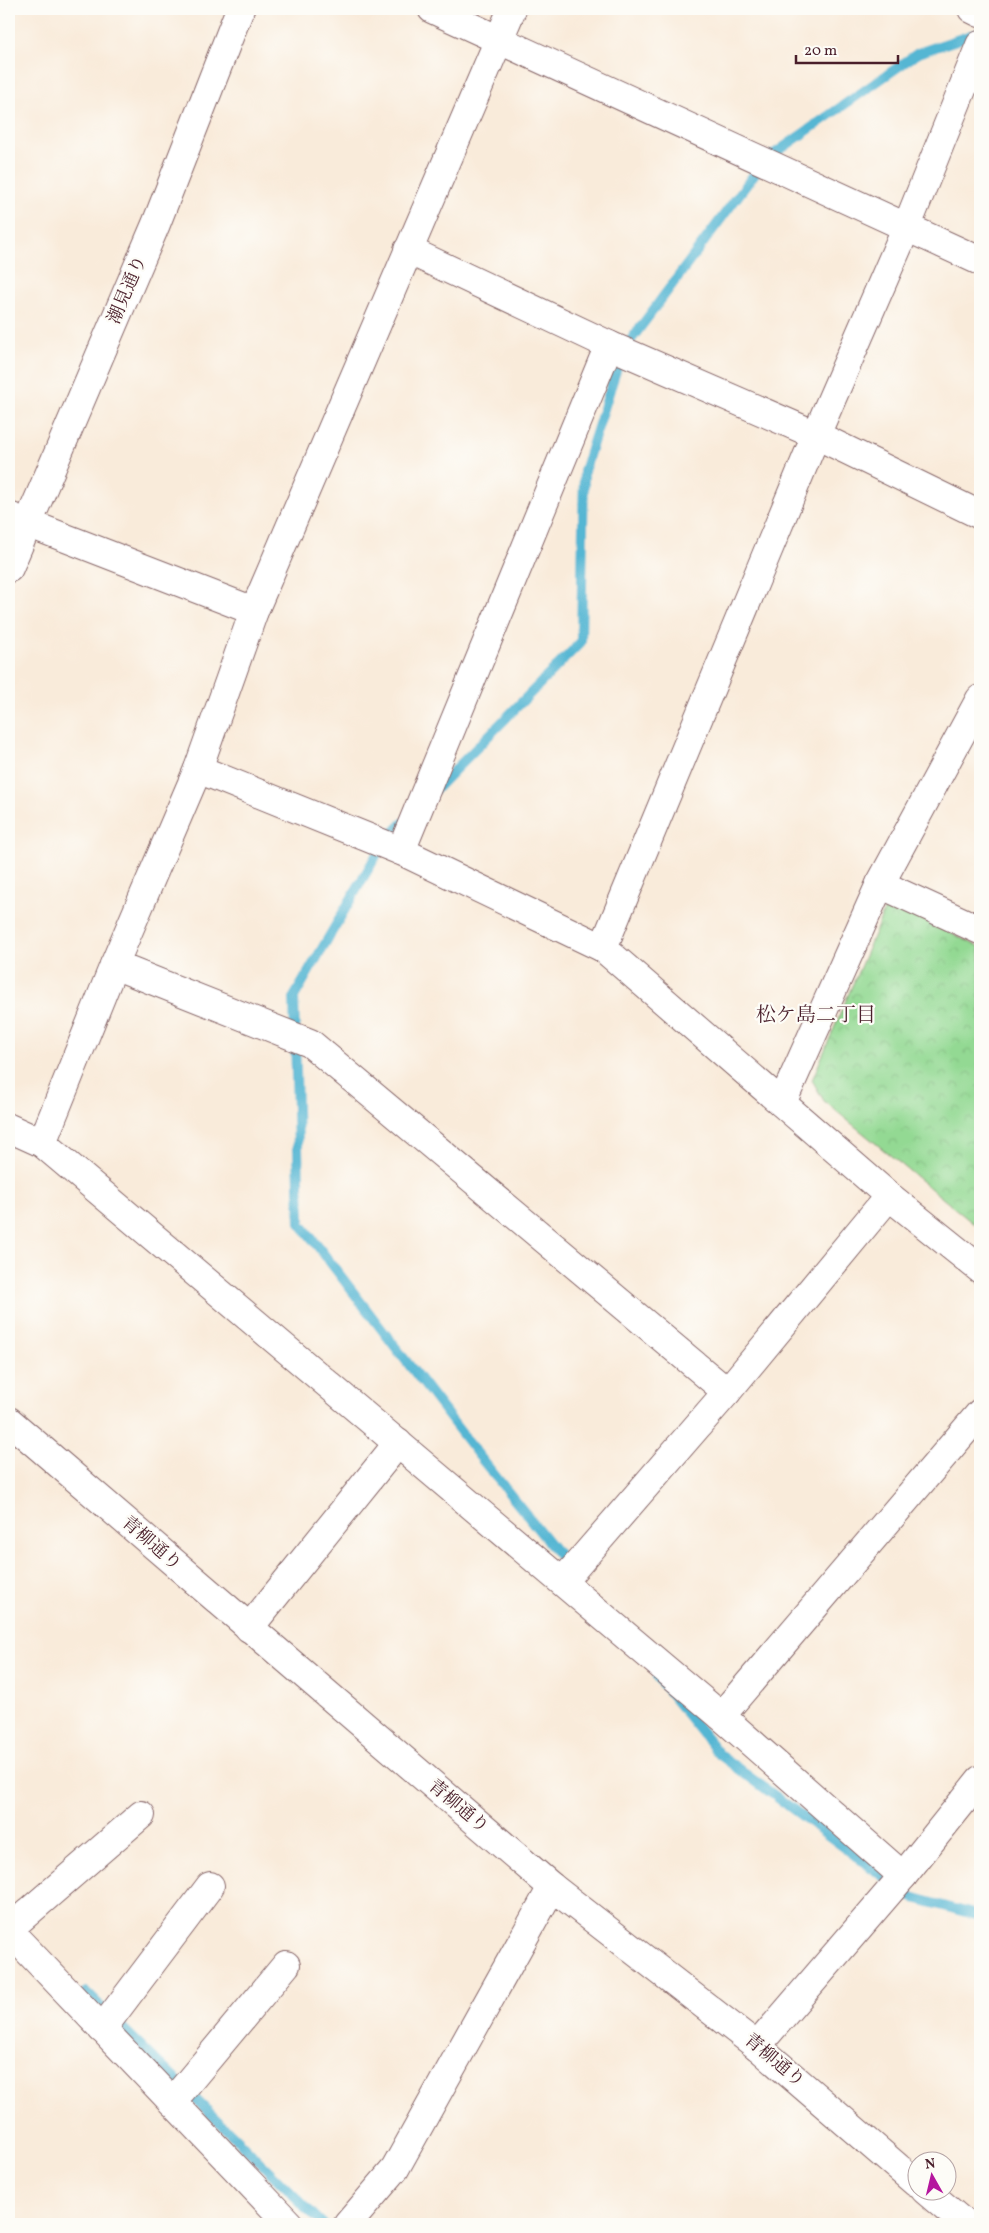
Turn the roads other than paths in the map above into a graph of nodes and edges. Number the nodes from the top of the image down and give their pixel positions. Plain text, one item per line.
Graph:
1 (240, 9) edge
2 (432, 9) edge
3 (512, 9) edge
4 (972, 9) edge
5 (980, 12) edge
6 (498, 39) junction
7 (980, 44) edge
8 (907, 226) junction
9 (408, 250) junction
10 (980, 261) edge
11 (609, 345) junction
12 (816, 434) junction
13 (980, 515) edge
14 (18, 520) edge
15 (9, 568) edge
16 (254, 611) junction
17 (980, 699) edge
18 (198, 769) junction
19 (401, 851) junction
20 (880, 884) junction
21 (980, 930) edge
22 (603, 948) junction
23 (114, 966) junction
24 (782, 1103) junction
25 (9, 1128) edge
26 (42, 1143) junction
27 (889, 1196) junction
28 (980, 1269) edge
29 (727, 1392) junction
30 (980, 1413) edge
31 (9, 1421) edge
32 (398, 1442) junction
33 (562, 1582) junction
34 (249, 1628) junction
35 (722, 1716) junction
36 (980, 1780) edge
37 (141, 1815) dead end
38 (903, 1876) junction
39 (210, 1886) dead end
40 (552, 1887) junction
41 (9, 1930) edge
42 (286, 1965) dead end
43 (102, 2029) junction
44 (757, 2046) junction
45 (172, 2102) junction
46 (906, 2174) edge
47 (937, 2200) edge
48 (289, 2224) edge
49 (348, 2224) edge
50 (965, 2224) edge

1 - 14 street, 潮見通り
2 - 6 street
3 - 6 street
4 - 5 street
6 - 8 street
6 - 9 street
7 - 8 street
8 - 10 street
8 - 12 street
9 - 11 street
9 - 16 street
11 - 12 street
11 - 19 street
12 - 13 street
12 - 22 street
14 - 15 street, 潮見通り
14 - 16 street
16 - 18 street
17 - 20 street
18 - 19 street
18 - 23 street
19 - 22 street
20 - 21 street
20 - 24 street
22 - 24 street
23 - 26 street
23 - 29 street
24 - 27 street
25 - 26 street
26 - 32 street
27 - 28 street
27 - 29 street
29 - 33 street
30 - 35 street
31 - 34 street, 青柳通り
32 - 33 street
32 - 34 street
33 - 35 street
34 - 40 street, 青柳通り
35 - 38 street
36 - 38 street
37 - 41 street
38 - 44 street
39 - 43 street
40 - 44 street, 青柳通り
40 - 49 street
41 - 43 street
42 - 45 street
43 - 45 street
44 - 46 street, 青柳通り
45 - 48 street
47 - 50 street

